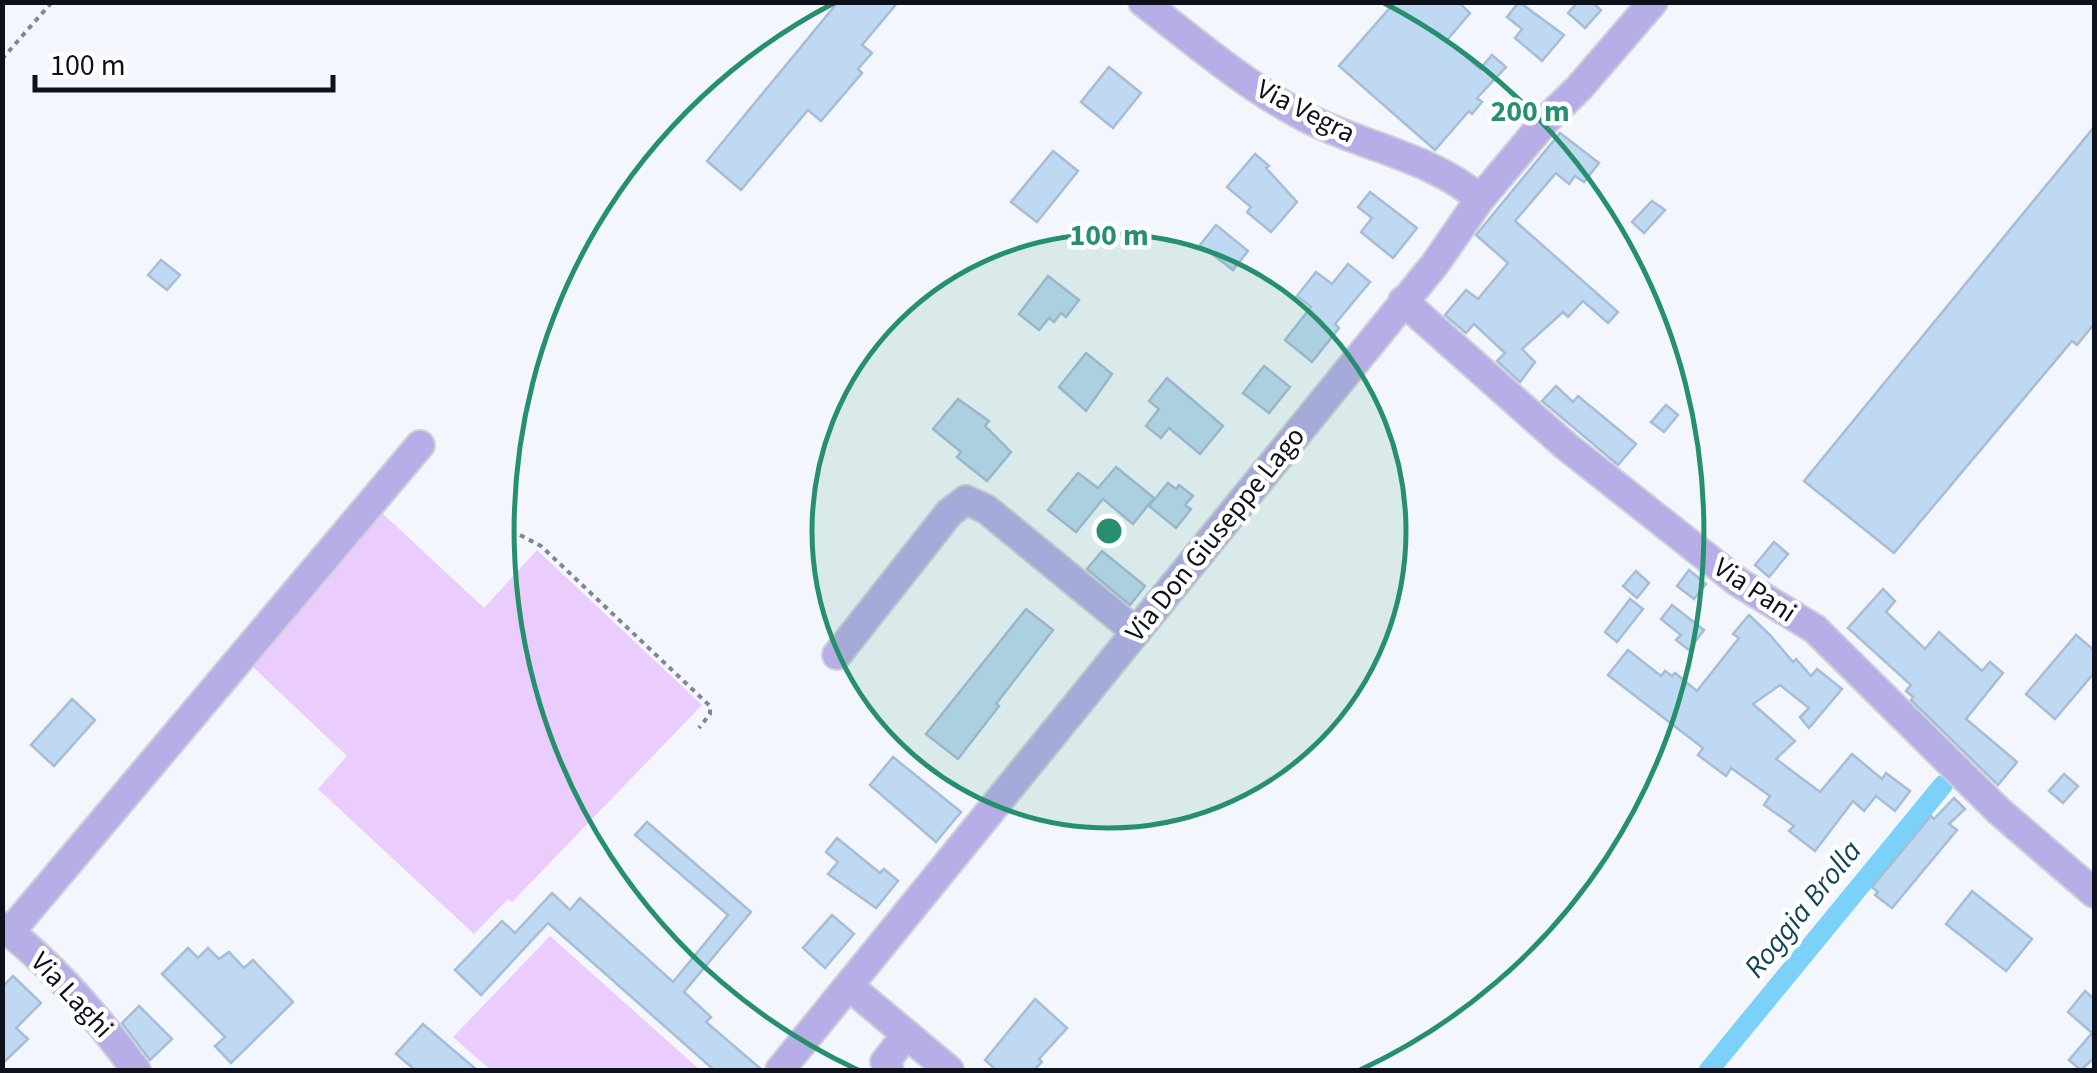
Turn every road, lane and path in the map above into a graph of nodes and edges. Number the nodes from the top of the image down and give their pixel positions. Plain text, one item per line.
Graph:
1 (52, 2) edge
2 (1143, 2) edge
3 (1654, 2) edge
4 (2, 60) edge
5 (1480, 199) junction
6 (1403, 301) junction
7 (420, 446) dead end
8 (520, 535) dead end
9 (1136, 632) junction
10 (837, 655) dead end
11 (699, 728) dead end
12 (2094, 893) edge
13 (6, 929) edge
14 (850, 986) junction
15 (906, 1035) junction
16 (136, 1070) edge
17 (780, 1070) edge
18 (889, 1070) edge
19 (948, 1070) edge

1 - 4 path
2 - 5 street, Via Vegra
3 - 5 street, Via Don Giuseppe Lago
5 - 6 street, Via Don Giuseppe Lago
6 - 9 street, Via Don Giuseppe Lago
6 - 12 street, Via Pani
7 - 13 street
8 - 11 path
9 - 10 street
9 - 14 street, Via Don Giuseppe Lago
13 - 16 street, Via Laghi
14 - 15 street
14 - 17 street, Via Don Giuseppe Lago
15 - 18 street
15 - 19 street

